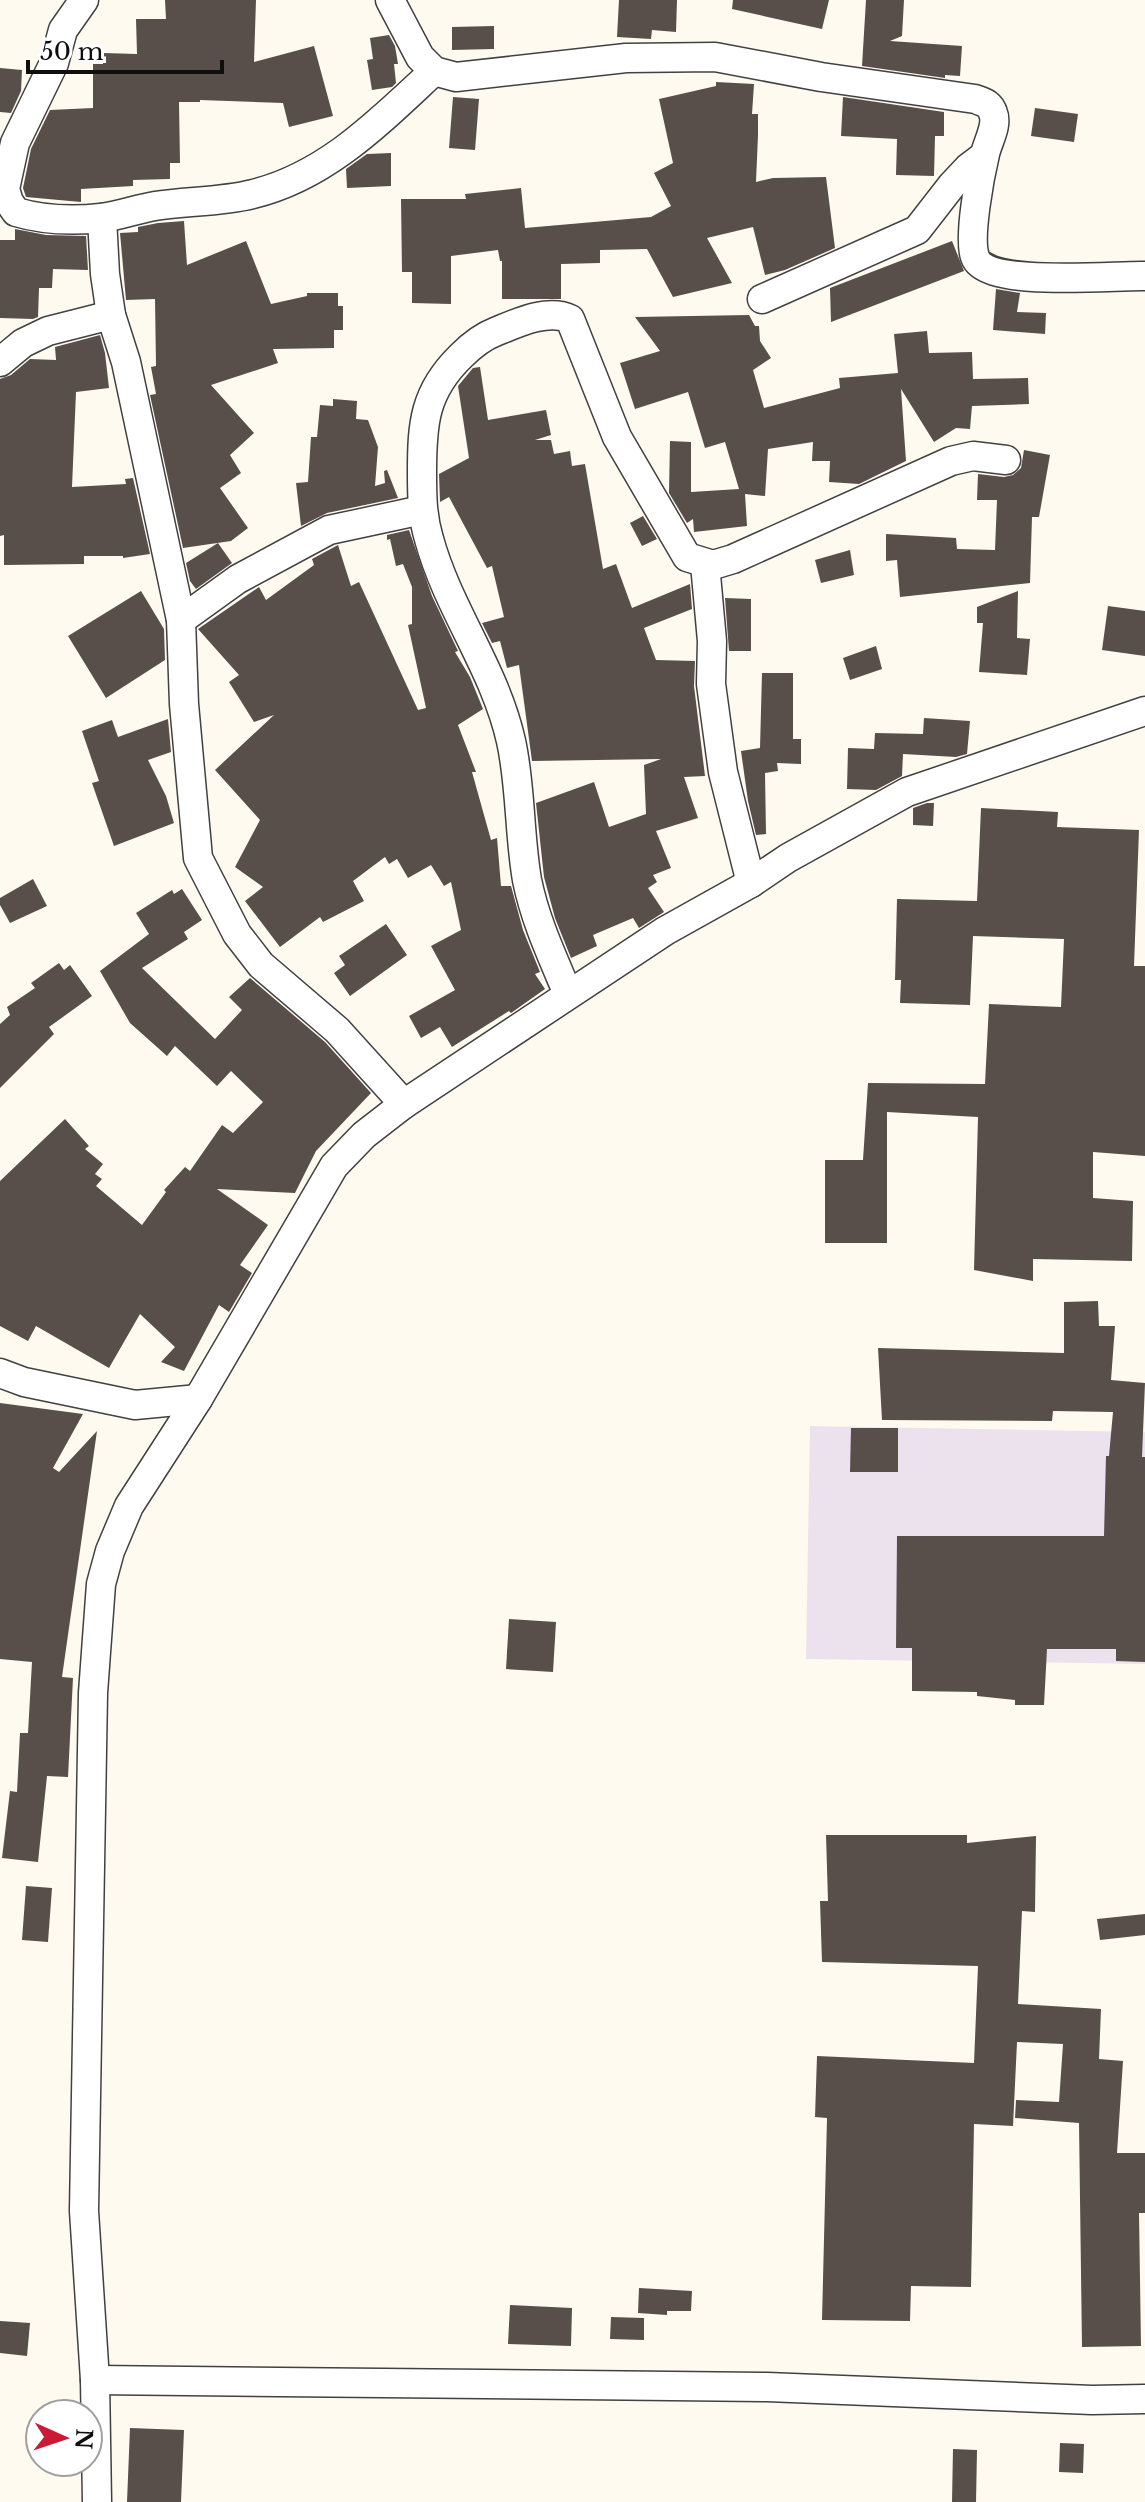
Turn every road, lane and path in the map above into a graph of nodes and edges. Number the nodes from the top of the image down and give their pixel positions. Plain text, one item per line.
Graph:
1 (84, 0) edge
2 (390, 0) edge
3 (434, 71) junction
4 (984, 156) junction
5 (102, 218) junction
6 (1145, 276) edge
7 (762, 299) dead end
8 (111, 315) junction
9 (0, 362) edge
10 (1006, 460) dead end
11 (422, 510) junction
12 (705, 564) junction
13 (181, 620) junction
14 (1145, 711) edge
15 (751, 883) junction
16 (568, 994) junction
17 (404, 1104) junction
18 (0, 1373) edge
19 (198, 1399) junction
20 (95, 2380) junction
21 (1145, 2399) edge
22 (97, 2502) edge

1 - 5 street
2 - 3 street
3 - 4 street
3 - 5 street
4 - 6 street
4 - 7 street
5 - 8 street
8 - 9 street
8 - 13 street
10 - 12 street
11 - 12 street
11 - 13 street
11 - 16 street
12 - 15 street
13 - 17 street
14 - 15 street
15 - 16 street
16 - 17 street
17 - 19 street
18 - 19 street
19 - 20 street
20 - 21 street
20 - 22 street

